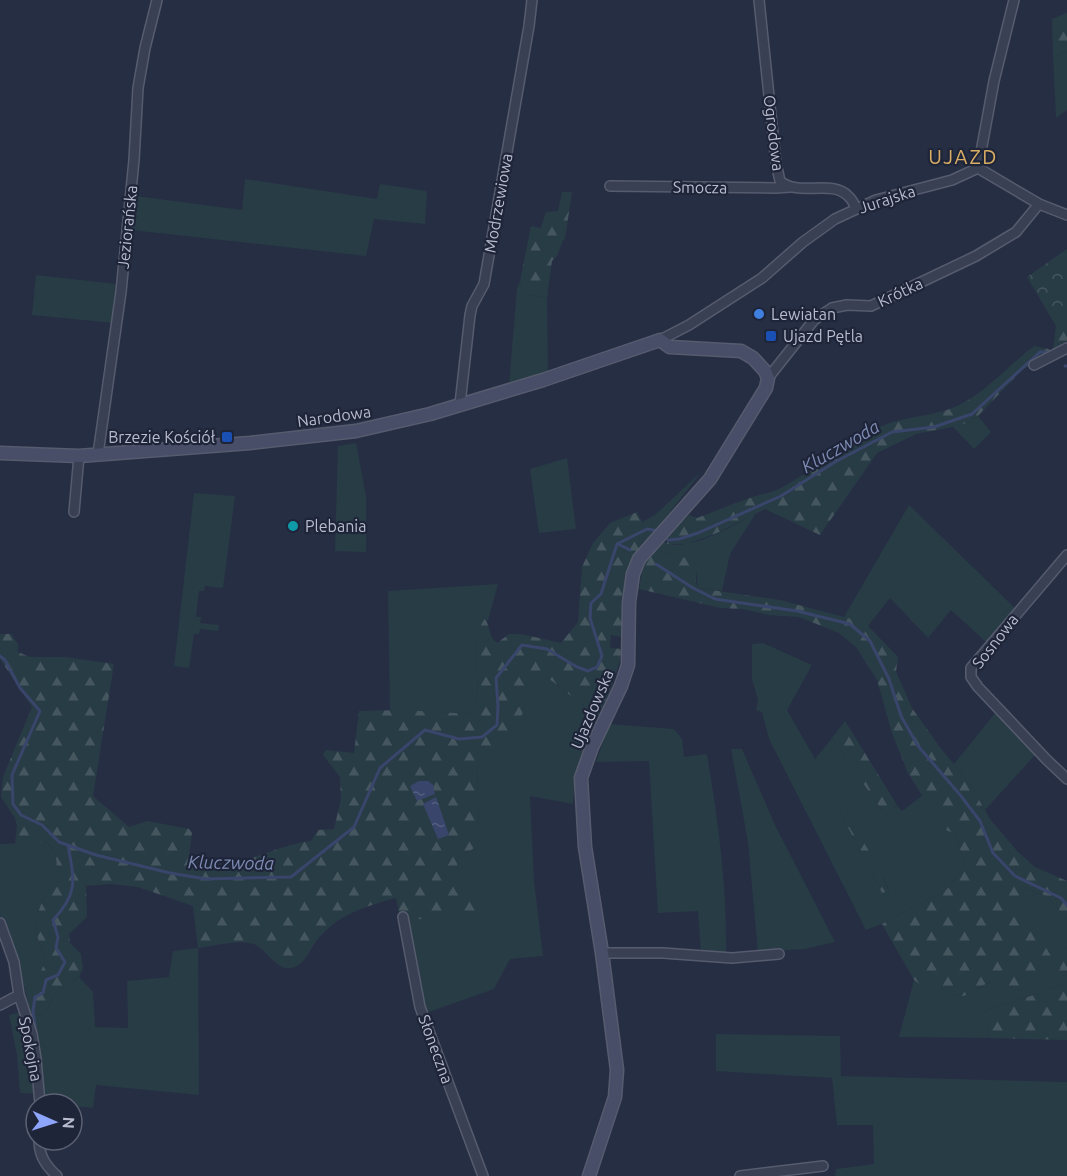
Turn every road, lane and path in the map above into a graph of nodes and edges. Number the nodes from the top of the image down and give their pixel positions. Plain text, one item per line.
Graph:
1 (157, 0) edge
2 (532, 0) edge
3 (759, 0) edge
4 (1014, 0) edge
5 (978, 168) junction
6 (610, 186) dead end
7 (790, 187) junction
8 (1038, 204) junction
9 (856, 208) junction
10 (1067, 215) edge
11 (660, 340) junction
12 (1067, 348) edge
13 (1034, 365) dead end
14 (768, 378) junction
15 (460, 404) junction
16 (0, 453) edge
17 (98, 454) junction
18 (79, 456) junction
19 (74, 512) dead end
20 (1067, 555) edge
21 (1067, 779) edge
22 (403, 917) dead end
23 (0, 923) edge
24 (602, 953) junction
25 (778, 954) dead end
26 (19, 995) junction
27 (0, 1005) edge
28 (38, 1092) edge
29 (40, 1152) edge
30 (823, 1166) dead end
31 (57, 1176) edge
32 (483, 1176) edge
33 (590, 1176) edge
34 (740, 1176) edge

1 - 17 street, Jeziorańska
2 - 15 street, Modrzewiowa
3 - 7 street, Ogrodowa
4 - 5 street
5 - 8 street
5 - 9 street, Jurajska
6 - 7 street, Smocza
7 - 9 street, Ogrodowa
8 - 10 street
8 - 14 street, Krótka
9 - 11 street, Jurajska
11 - 14 street
11 - 15 street, Narodowa
12 - 13 street
14 - 24 street, Ujazdowska
15 - 17 street, Narodowa
16 - 18 street, Narodowa
17 - 18 street, Narodowa
18 - 19 street
20 - 21 street, Sosnowa
22 - 32 street, Słoneczna
23 - 26 street, Spokojna
24 - 25 street
24 - 33 street, Ujazdowska
26 - 27 street
26 - 28 street, Spokojna
29 - 31 street
30 - 34 street

